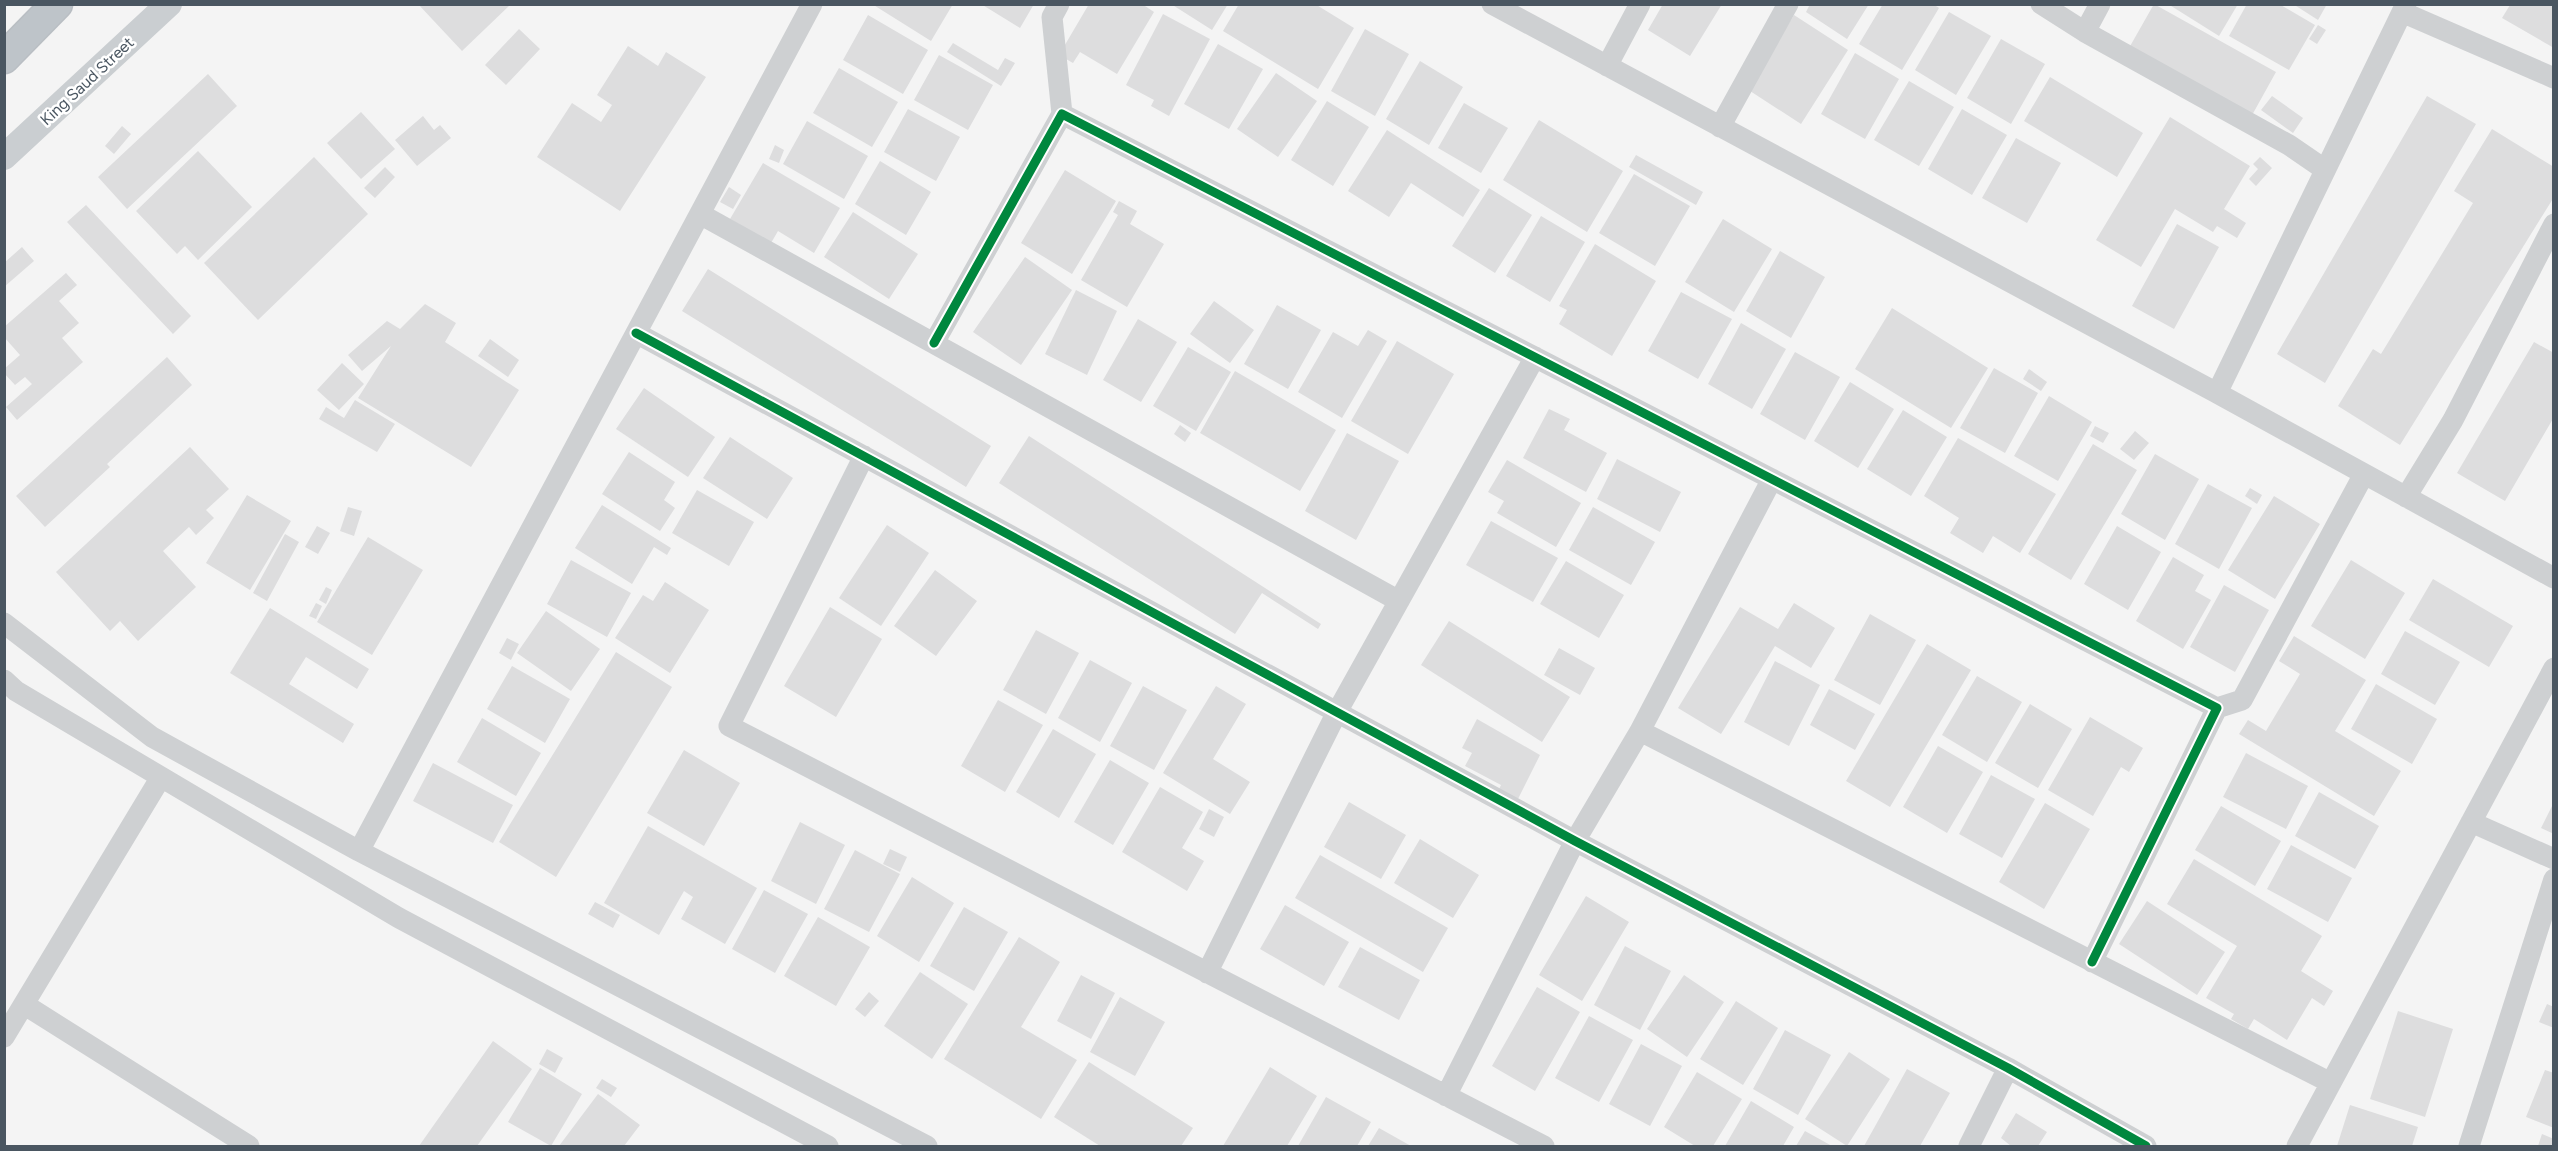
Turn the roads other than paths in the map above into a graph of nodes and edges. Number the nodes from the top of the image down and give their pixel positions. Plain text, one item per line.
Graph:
1 (57, 4) edge
2 (169, 4) edge
3 (812, 4) edge
4 (1059, 4) edge
5 (1492, 4) edge
6 (1640, 4) edge
7 (1788, 4) edge
8 (2041, 4) edge
9 (2100, 4) edge
10 (2404, 8) edge
11 (2085, 32) junction
12 (4, 58) edge
13 (1607, 66) junction
14 (2553, 78) edge
15 (1062, 114) junction
16 (1720, 127) junction
17 (4, 157) edge
18 (2324, 169) junction
19 (700, 214) junction
20 (2553, 224) edge
21 (636, 333) junction
22 (934, 343) junction
23 (1535, 357) junction
24 (2217, 393) junction
25 (864, 456) junction
26 (2364, 474) junction
27 (1772, 479) junction
28 (2406, 497) junction
29 (2553, 578) edge
30 (1399, 601) junction
31 (4, 623) edge
32 (2553, 668) edge
33 (8, 690) edge
34 (2217, 708) junction
35 (1337, 712) junction
36 (1640, 731) junction
37 (161, 777) junction
38 (2471, 822) junction
39 (1575, 841) junction
40 (359, 851) junction
41 (2553, 858) edge
42 (2553, 879) edge
43 (2092, 962) junction
44 (1207, 973) junction
45 (25, 1005) junction
46 (4, 1037) edge
47 (2008, 1068) junction
48 (2331, 1083) junction
49 (1446, 1096) junction
50 (249, 1146) edge
51 (828, 1146) edge
52 (927, 1146) edge
53 (1544, 1146) edge
54 (1969, 1146) edge
55 (2146, 1146) edge
56 (2297, 1146) edge
57 (2469, 1146) edge

1 - 12 highway
2 - 17 main road, King Saud Street
3 - 19 street
4 - 15 street
5 - 13 street
6 - 13 street
7 - 16 street
8 - 11 street
9 - 11 street
10 - 14 street
10 - 18 street
11 - 18 street
13 - 16 street
15 - 22 street
15 - 23 street
16 - 24 street
18 - 24 street
19 - 21 street
19 - 22 street
20 - 28 street
21 - 25 street
21 - 40 street
22 - 30 street
23 - 27 street
23 - 30 street
24 - 26 street
25 - 35 street
25 - 44 street
26 - 28 street
26 - 34 street
27 - 34 street
27 - 36 street
28 - 29 street
30 - 35 street
31 - 40 street
32 - 38 street
33 - 37 street
34 - 43 street
35 - 39 street
35 - 44 street
36 - 39 street
36 - 43 street
37 - 45 street
37 - 51 street
38 - 41 street
38 - 48 street
39 - 47 street
39 - 49 street
40 - 52 street
42 - 57 street
43 - 48 street
44 - 49 street
45 - 46 street
45 - 50 street
47 - 54 street
47 - 55 street
48 - 56 street
49 - 53 street

